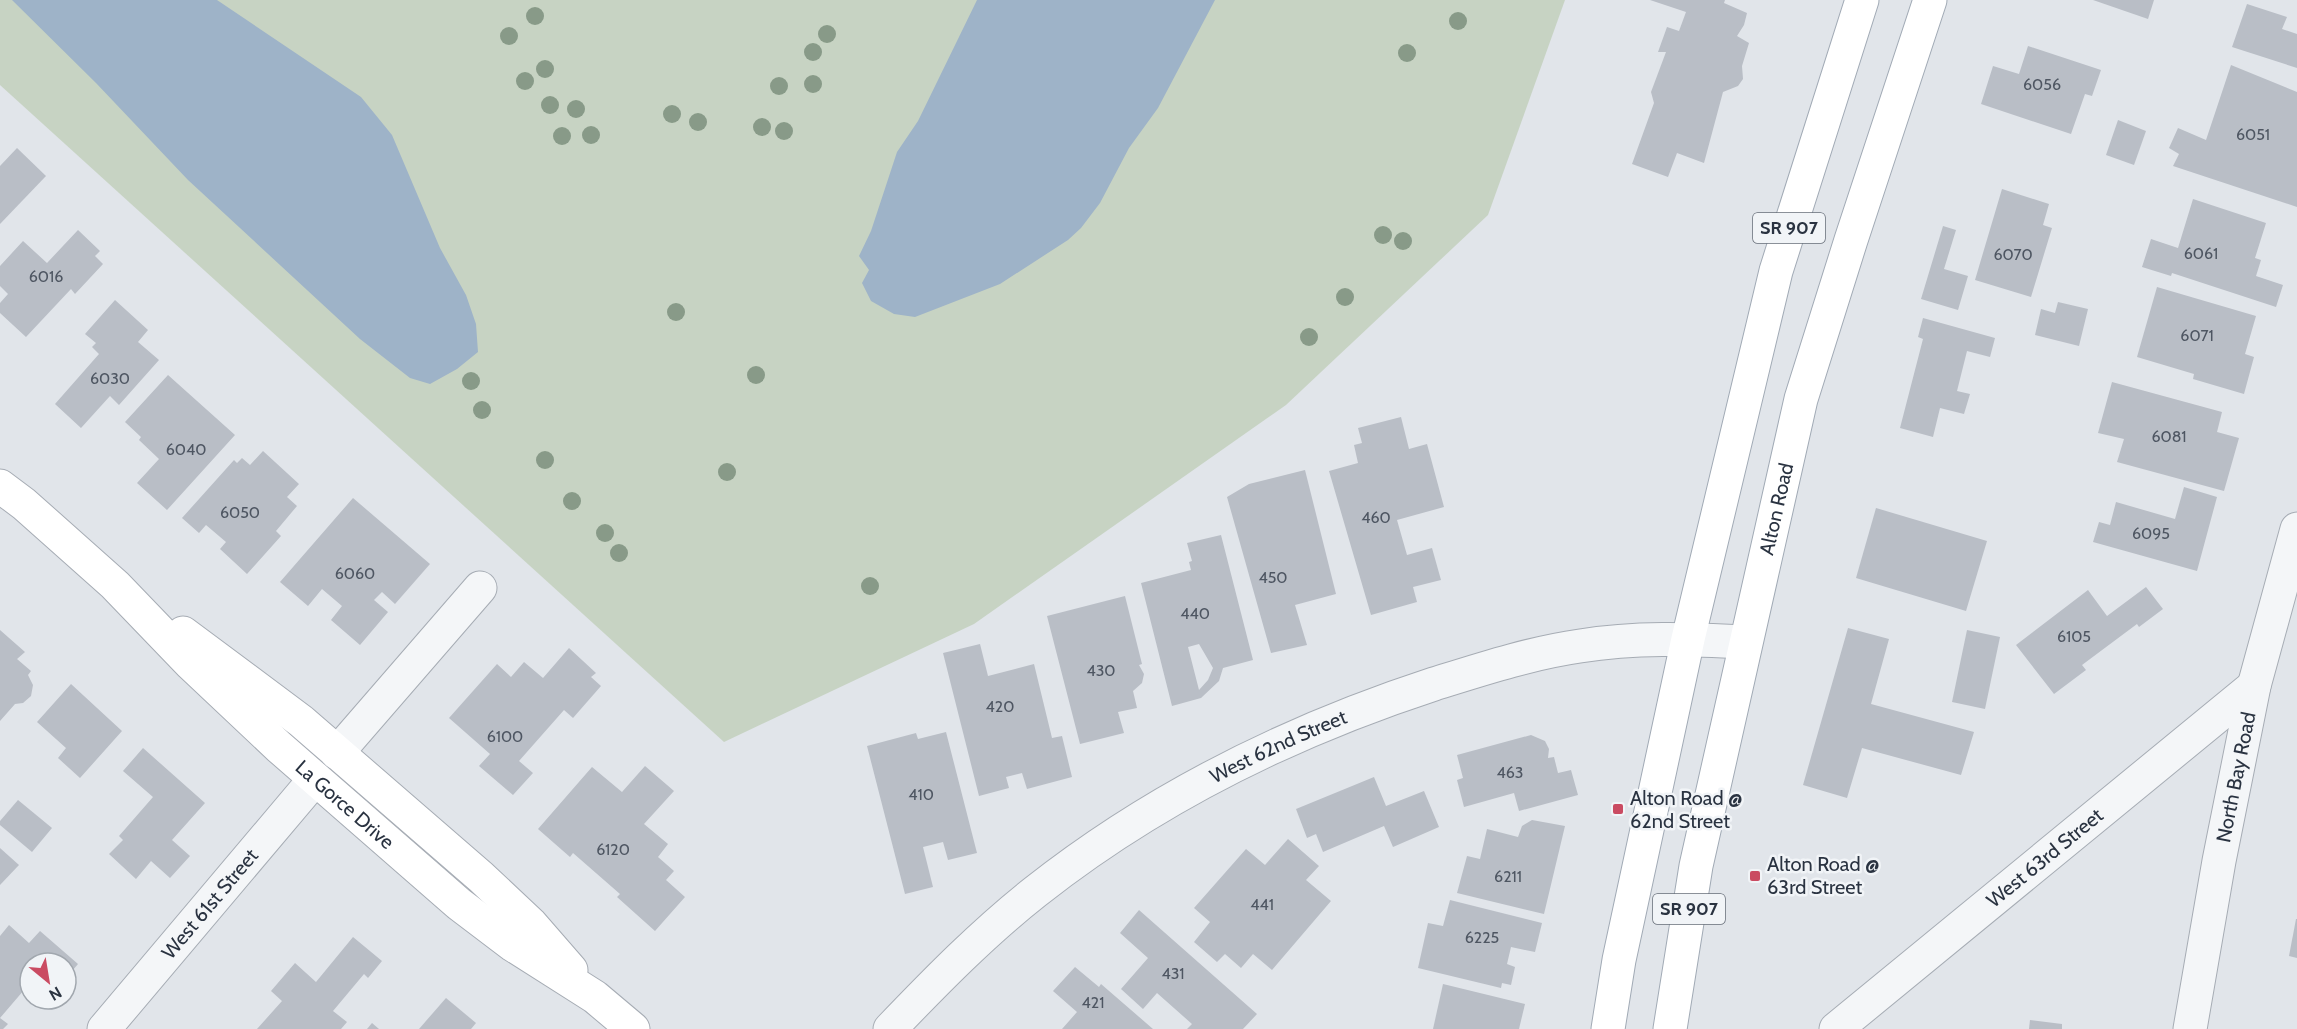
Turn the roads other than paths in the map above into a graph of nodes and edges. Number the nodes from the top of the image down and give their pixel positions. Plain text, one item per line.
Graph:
1 (1862, 0) edge
2 (1930, 0) edge
3 (0, 476) edge
4 (12, 495) edge
5 (2297, 529) edge
6 (115, 585) junction
7 (480, 588) dead end
8 (1688, 639) junction
9 (1745, 642) junction
10 (2254, 686) junction
11 (337, 753) junction
12 (315, 779) junction
13 (595, 997) junction
14 (104, 1029) edge
15 (633, 1029) edge
16 (890, 1029) edge
17 (1608, 1029) edge
18 (1670, 1029) edge
19 (1836, 1029) edge
20 (2190, 1029) edge

1 - 8 main road, SR 907
2 - 9 main road, Alton Road / SR 907
3 - 4 main road, La Gorce Drive
4 - 6 main road, La Gorce Drive
5 - 10 street, North Bay Road
6 - 11 main road, La Gorce Drive
6 - 12 main road, La Gorce Drive
7 - 11 street
8 - 9 street, West 62nd Street
8 - 16 street, West 62nd Street
8 - 17 main road, SR 907
9 - 18 main road, Alton Road / SR 907
10 - 19 street, West 63rd Street
10 - 20 street, North Bay Road
11 - 13 main road, La Gorce Drive
12 - 13 main road, La Gorce Drive
12 - 14 street, West 61st Street
13 - 15 main road, La Gorce Drive

